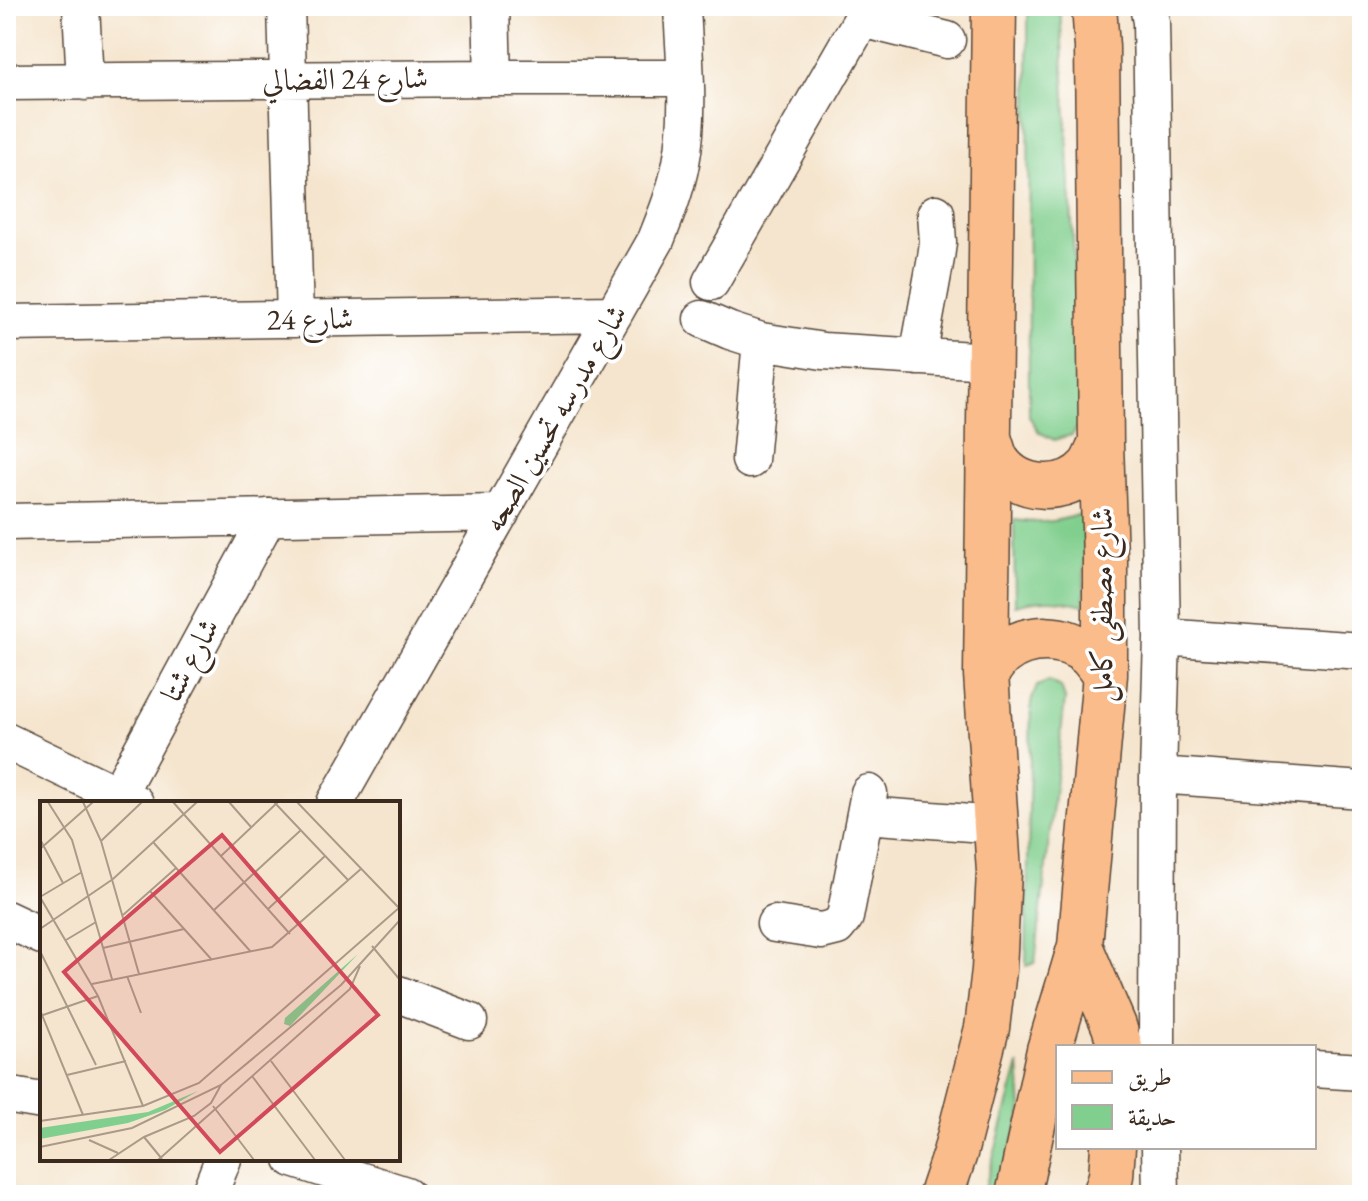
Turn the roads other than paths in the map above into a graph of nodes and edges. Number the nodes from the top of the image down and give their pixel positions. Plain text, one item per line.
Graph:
1 (81, 6) edge
2 (286, 6) edge
3 (491, 6) edge
4 (682, 6) edge
5 (994, 6) edge
6 (1094, 6) edge
7 (1148, 6) edge
8 (864, 12) edge
9 (947, 40) dead end
10 (493, 78) junction
11 (684, 78) junction
12 (288, 80) junction
13 (6, 82) edge
14 (85, 82) junction
15 (936, 213) dead end
16 (711, 282) dead end
17 (614, 314) junction
18 (295, 319) junction
19 (702, 319) dead end
20 (6, 323) edge
21 (761, 341) junction
22 (918, 357) junction
23 (990, 361) junction
24 (989, 438) junction
25 (1101, 444) junction
26 (750, 460) dead end
27 (501, 513) junction
28 (268, 517) junction
29 (6, 522) edge
30 (1162, 637) junction
31 (1362, 651) edge
32 (986, 674) junction
33 (1105, 675) junction
34 (6, 741) edge
35 (1158, 775) junction
36 (1362, 790) edge
37 (122, 800) edge
38 (336, 801) edge
39 (997, 825) junction
40 (6, 919) edge
41 (775, 924) dead end
42 (40, 935) edge
43 (1080, 946) junction
44 (400, 995) edge
45 (469, 1021) dead end
46 (1119, 1045) edge
47 (1157, 1045) edge
48 (1316, 1069) edge
49 (1362, 1072) edge
50 (6, 1095) edge
51 (40, 1101) edge
52 (1113, 1149) edge
53 (1160, 1149) edge
54 (222, 1161) edge
55 (299, 1161) edge
56 (209, 1195) edge
57 (406, 1195) edge
58 (941, 1195) edge
59 (1018, 1195) edge
60 (1105, 1195) edge
61 (1161, 1195) edge

1 - 14 street
2 - 12 street
3 - 10 street
4 - 11 street, شارع مدرسه تحسين الصحه
5 - 23 main road
6 - 25 main road, شارع مصطفى كامل
7 - 30 street
8 - 9 street
8 - 16 street
10 - 11 street, شارع 24 الفضالي
10 - 12 street, شارع 24 الفضالي
11 - 17 street, شارع مدرسه تحسين الصحه
12 - 14 street, شارع 24 الفضالي
12 - 18 street
13 - 14 street, شارع 24 الفضالي
15 - 22 street
17 - 18 street, شارع 24
17 - 27 street, شارع مدرسه تحسين الصحه
18 - 20 street, شارع 24
19 - 21 street
21 - 22 street
21 - 26 street
22 - 23 street
23 - 24 main road
24 - 25 main road
24 - 32 main road
25 - 33 main road, شارع مصطفى كامل
27 - 28 street
27 - 38 street, شارع مدرسه تحسين الصحه
28 - 29 street
28 - 37 street, شارع شتا
30 - 31 street
30 - 35 street
32 - 33 main road
32 - 39 main road
33 - 43 main road, شارع مصطفى كامل
34 - 37 street
35 - 36 street
35 - 47 street
39 - 41 street
39 - 58 main road
40 - 42 street
43 - 46 main road
43 - 59 main road, شارع مصطفى كامل
44 - 45 street
48 - 49 street
50 - 51 street
52 - 60 main road
53 - 61 street
54 - 56 street
55 - 57 street

